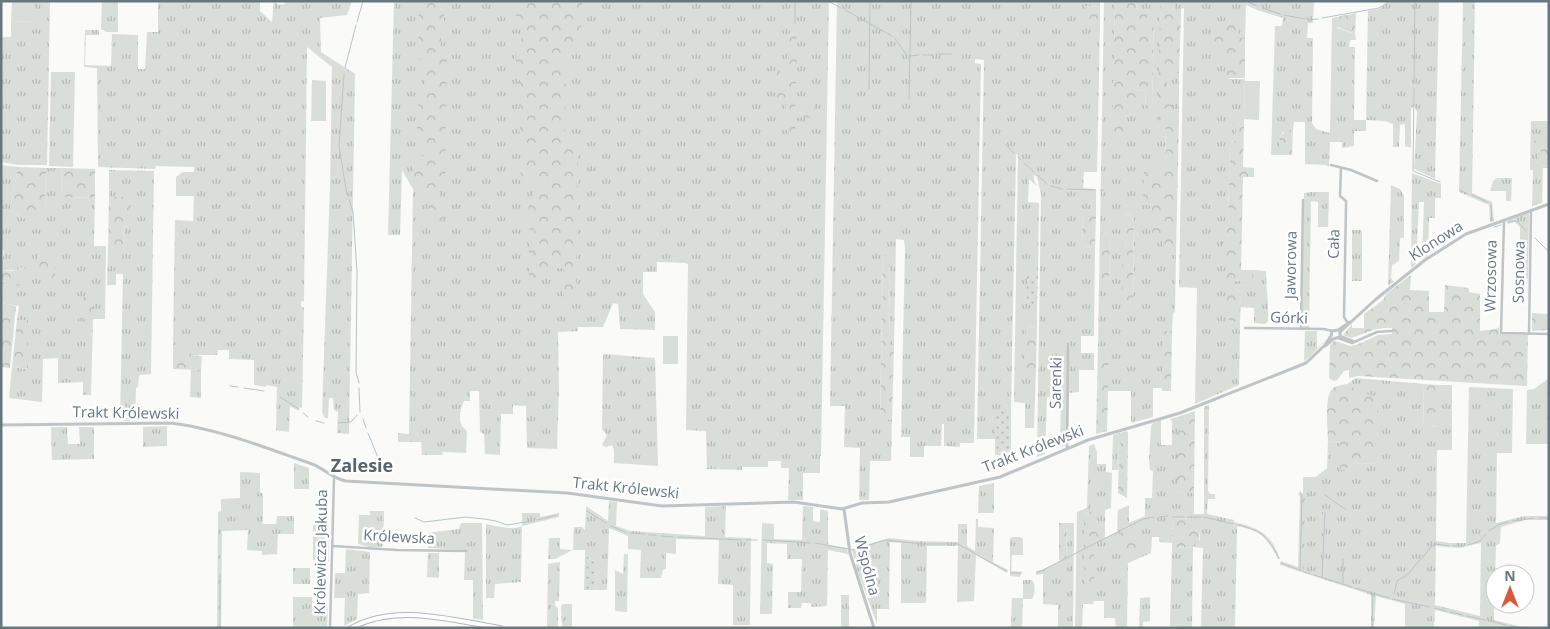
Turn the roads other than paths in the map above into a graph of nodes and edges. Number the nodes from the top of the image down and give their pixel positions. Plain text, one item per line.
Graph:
1 (1331, 165) dead end
2 (1341, 168) junction
3 (1377, 181) dead end
4 (1303, 200) dead end
5 (1549, 204) edge
6 (1531, 210) junction
7 (1504, 219) junction
8 (1349, 322) junction
9 (1245, 328) dead end
10 (1301, 330) junction
11 (1332, 331) junction
12 (1392, 331) dead end
13 (1339, 334) junction
14 (1529, 334) junction
15 (1549, 334) edge
16 (1332, 337) junction
17 (1068, 347) dead end
18 (1, 425) edge
19 (1067, 448) junction
20 (334, 478) junction
21 (844, 508) junction
22 (332, 546) junction
23 (466, 551) dead end
24 (330, 628) edge
25 (351, 628) edge
26 (500, 628) edge
27 (874, 628) edge

1 - 2 street
2 - 3 street
2 - 8 street, Cała
4 - 10 street, Jaworowa
5 - 6 street, Klonowa
6 - 7 street, Klonowa
6 - 14 street, Sosnowa
7 - 8 street, Klonowa
7 - 14 street, Wrzosowa
8 - 13 street, Klonowa
9 - 10 street, Górki
10 - 11 street, Górki
11 - 13 street
11 - 16 street
12 - 13 street
13 - 16 street
14 - 15 street
16 - 19 street, Trakt Królewski
17 - 19 street, Sarenki
18 - 20 street, Trakt Królewski
19 - 21 street, Trakt Królewski
20 - 21 street, Trakt Królewski
20 - 22 street, Królewicza Jakuba
21 - 27 street, Wspólna
22 - 23 street, Królewska
22 - 24 street, Królewicza Jakuba
25 - 26 main road

